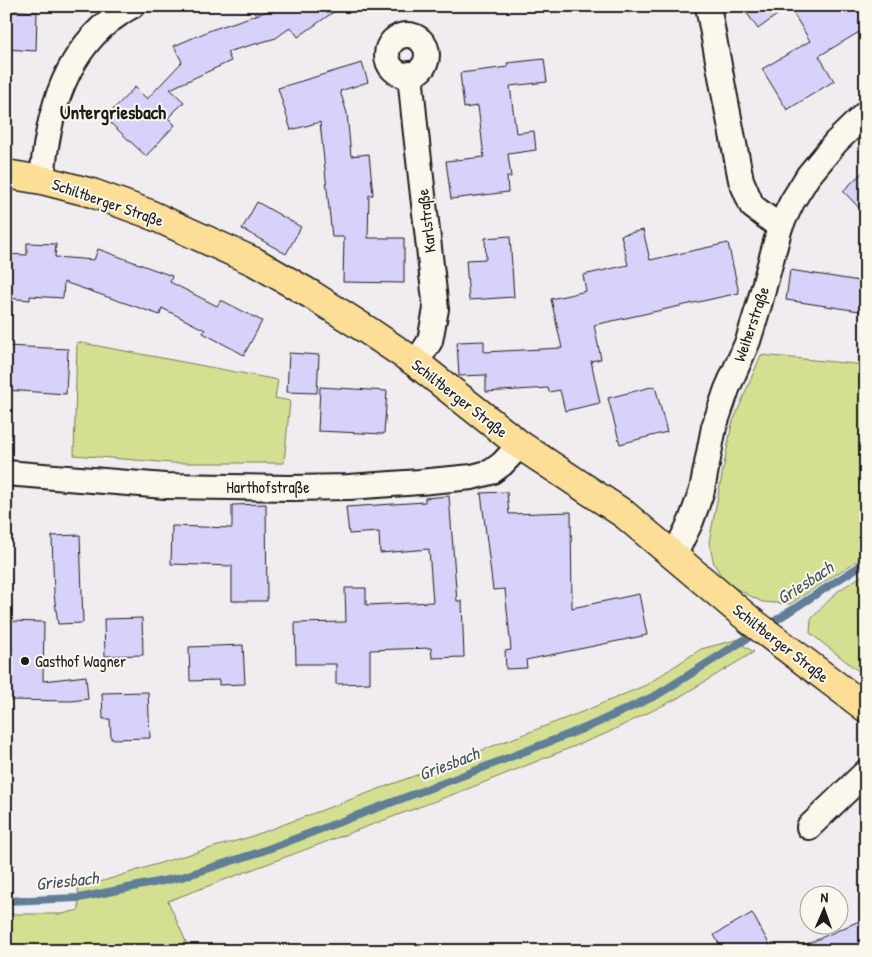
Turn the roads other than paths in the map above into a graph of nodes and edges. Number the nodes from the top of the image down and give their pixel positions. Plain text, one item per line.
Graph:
1 (132, 6) edge
2 (708, 6) edge
3 (410, 74) dead end
4 (866, 113) edge
5 (6, 174) edge
6 (42, 180) junction
7 (780, 227) junction
8 (416, 363) junction
9 (520, 445) junction
10 (6, 473) edge
11 (674, 556) junction
12 (866, 708) edge
13 (866, 772) edge
14 (808, 828) dead end

1 - 6 street
2 - 7 street
3 - 8 street, Karlstraße
4 - 7 street, Weiherstraße
5 - 6 main road, Schiltberger Straße
6 - 8 main road, Schiltberger Straße
7 - 11 street, Weiherstraße
8 - 9 main road, Schiltberger Straße
9 - 10 street, Harthofstraße
9 - 11 main road, Schiltberger Straße
11 - 12 main road, Schiltberger Straße
13 - 14 street

